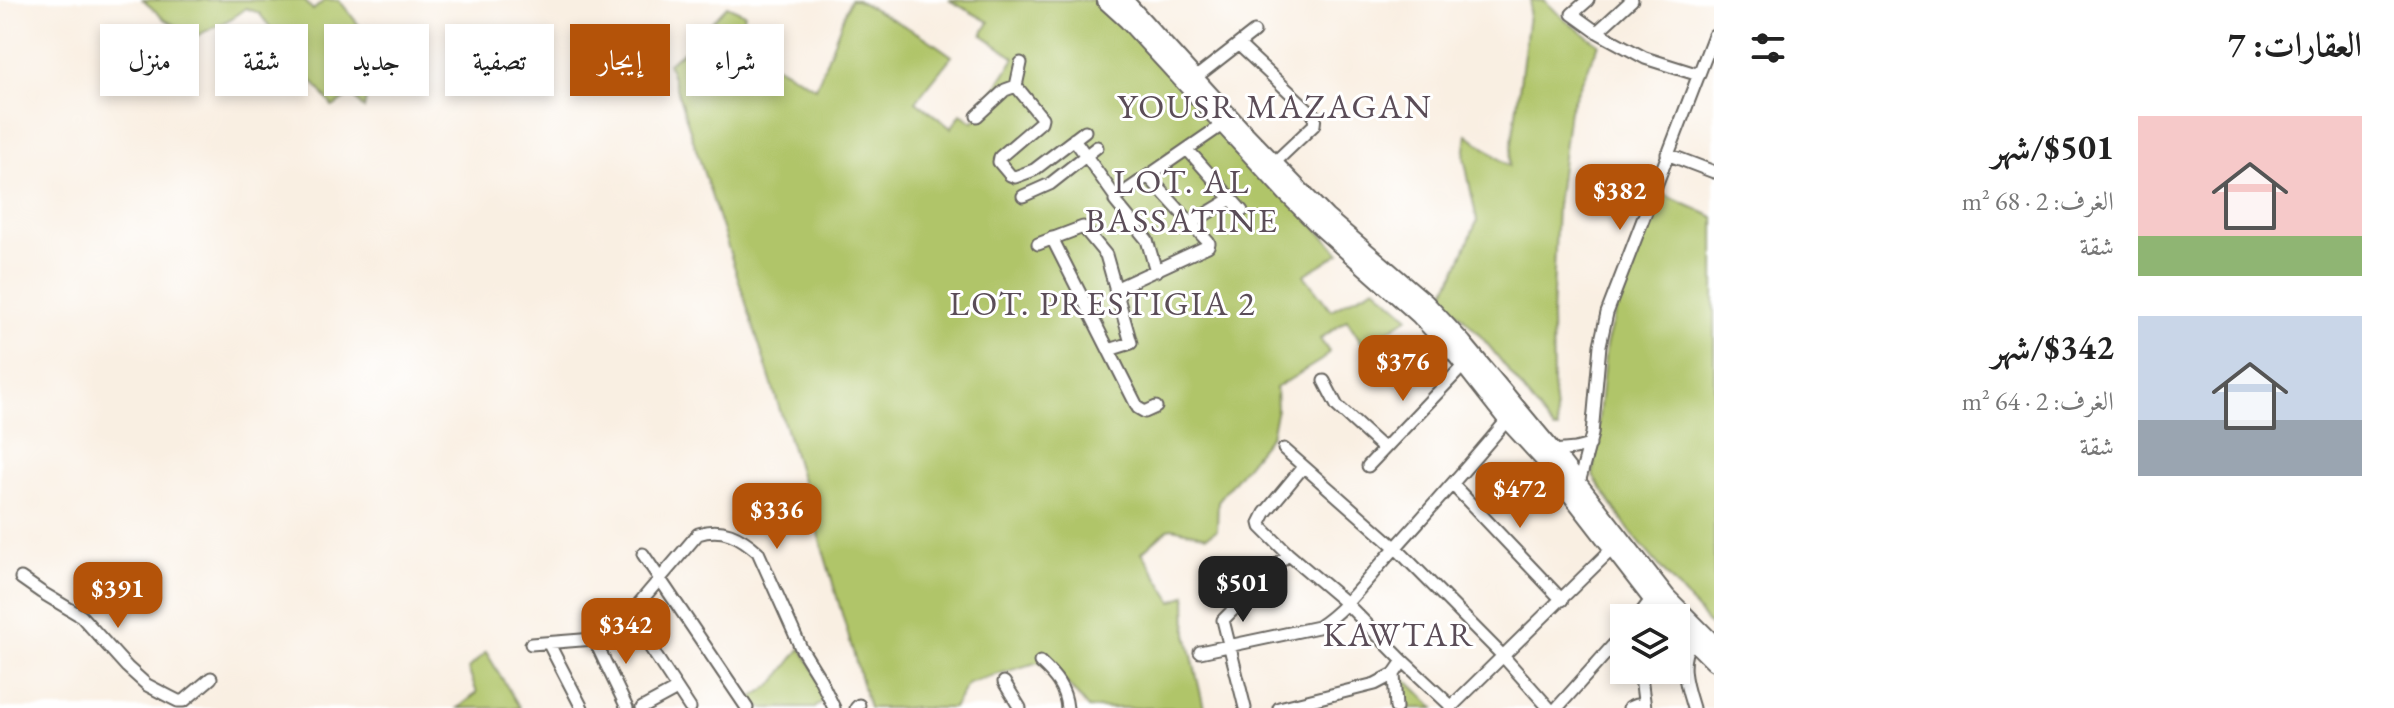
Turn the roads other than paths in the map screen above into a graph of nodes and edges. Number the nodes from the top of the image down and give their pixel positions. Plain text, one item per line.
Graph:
1 (1105, 0) edge
2 (1124, 0) edge
3 (1588, 0) edge
4 (1632, 0) edge
5 (1254, 32) dead end
6 (1597, 32) junction
7 (1714, 35) edge
8 (1239, 45) junction
9 (1021, 63) dead end
10 (1699, 75) junction
11 (1195, 78) junction
12 (1016, 86) junction
13 (977, 116) dead end
14 (1222, 125) junction
15 (1085, 131) dead end
16 (1074, 139) junction
17 (1097, 147) dead end
18 (1187, 149) junction
19 (1667, 154) junction
20 (1086, 155) junction
21 (1274, 163) junction
22 (1714, 172) edge
23 (1148, 176) junction
24 (1023, 196) dead end
25 (1116, 198) junction
26 (1231, 199) junction
27 (1242, 211) dead end
28 (1322, 221) junction
29 (1191, 223) junction
30 (1052, 238) junction
31 (1342, 238) junction
32 (1038, 244) dead end
33 (1156, 271) junction
34 (1115, 289) junction
35 (1109, 350) junction
36 (1464, 365) junction
37 (1324, 381) dead end
38 (1156, 407) dead end
39 (1507, 420) junction
40 (1590, 445) junction
41 (1284, 449) dead end
42 (1384, 449) junction
43 (1553, 451) junction
44 (1368, 466) dead end
45 (1303, 467) junction
46 (1579, 483) junction
47 (1453, 485) junction
48 (1395, 547) junction
49 (1613, 548) junction
50 (643, 554) dead end
51 (1288, 554) junction
52 (21, 578) dead end
53 (660, 579) junction
54 (1562, 600) junction
55 (1346, 603) junction
56 (1654, 604) edge
57 (1654, 604) edge
58 (629, 615) junction
59 (1690, 628) edge
60 (594, 639) junction
61 (1691, 641) joint
62 (531, 644) dead end
63 (549, 644) junction
64 (1714, 644) edge
65 (1230, 647) junction
66 (1610, 649) edge
67 (1200, 652) dead end
68 (1502, 655) junction
69 (1403, 661) junction
70 (1040, 662) dead end
71 (1714, 662) edge
72 (1394, 674) junction
73 (211, 678) dead end
74 (1004, 682) dead end
75 (1639, 684) edge
76 (677, 689) junction
77 (1451, 707) edge
78 (1637, 707) edge
79 (582, 708) edge
80 (627, 708) edge
81 (642, 708) edge
82 (690, 708) edge
83 (747, 708) edge
84 (834, 708) edge
85 (1020, 708) edge
86 (1067, 708) edge
87 (1245, 708) edge
88 (1279, 708) edge
89 (1396, 708) edge
90 (1549, 708) edge
91 (1557, 708) edge
92 (1693, 708) edge

1 - 14 main road
2 - 11 main road
3 - 6 street
4 - 6 street
5 - 8 street
6 - 10 street
7 - 10 street
8 - 11 street
8 - 21 street
9 - 12 street
10 - 19 street
11 - 21 main road
12 - 13 street
12 - 16 street
14 - 18 street
14 - 28 main road
15 - 16 street
16 - 20 street
17 - 20 street
18 - 23 street
18 - 26 street
19 - 22 street
19 - 40 street
20 - 24 street
20 - 25 street
21 - 28 main road
23 - 25 street
23 - 29 street
25 - 33 street
26 - 27 street
26 - 29 street
28 - 31 main road
29 - 33 street
30 - 32 street
30 - 34 street
30 - 35 street
31 - 36 main road
31 - 43 main road
33 - 34 street
34 - 35 street
35 - 38 street
36 - 39 main road
36 - 42 street
37 - 42 street
39 - 47 street
39 - 49 main road
40 - 43 street
40 - 46 street
41 - 45 street
42 - 44 street
43 - 46 main road
45 - 48 street
45 - 51 street
46 - 57 main road
47 - 48 street
47 - 54 street
48 - 55 street
48 - 68 street
49 - 54 street
49 - 56 main road
50 - 53 street
51 - 55 street
51 - 65 street
52 - 73 street
53 - 58 street
53 - 83 street
53 - 84 street
54 - 68 street
55 - 65 street
55 - 69 street
58 - 60 street
58 - 76 street
59 - 64 main road
60 - 63 street
60 - 80 street
61 - 71 main road
61 - 92 street
62 - 63 street
63 - 79 street
65 - 67 street
65 - 87 street
66 - 91 street
68 - 77 street
68 - 90 street
69 - 72 street
69 - 77 street
70 - 86 street
72 - 88 street
72 - 89 street
74 - 85 street
75 - 78 street
76 - 81 street
76 - 82 street

